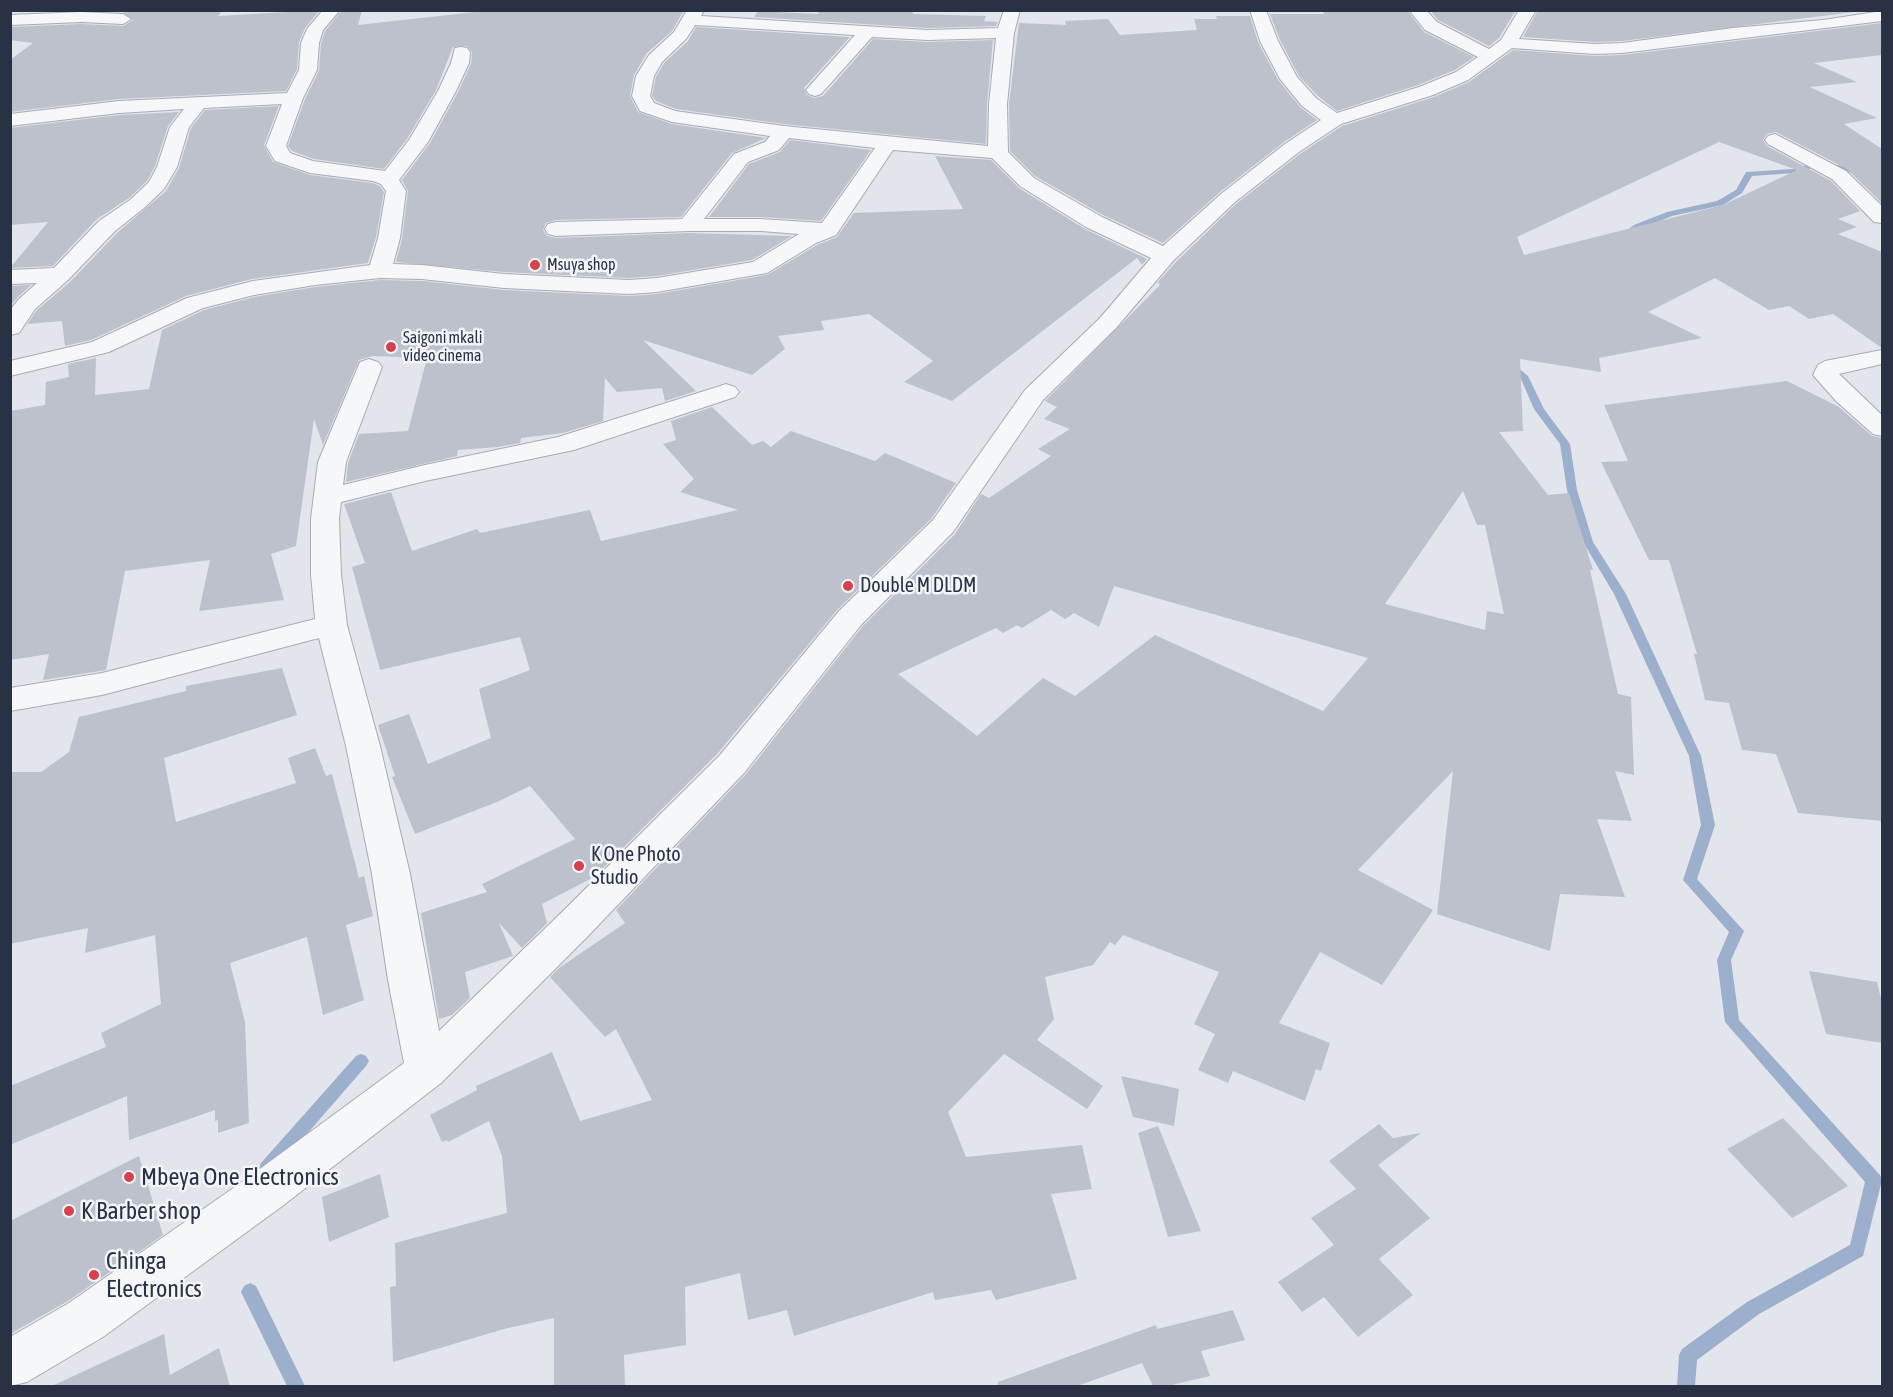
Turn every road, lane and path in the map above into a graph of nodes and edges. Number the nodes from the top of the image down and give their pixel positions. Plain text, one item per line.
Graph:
1 (332, 10) edge
2 (868, 10) edge
3 (1033, 10) edge
4 (1258, 10) edge
5 (1417, 10) edge
6 (1528, 10) edge
7 (1012, 12) edge
8 (693, 15) edge
9 (1882, 16) edge
10 (123, 19) dead end
11 (10, 20) edge
12 (865, 31) junction
13 (1005, 33) junction
14 (1508, 44) junction
15 (461, 52) dead end
16 (1490, 56) junction
17 (815, 90) dead end
18 (294, 98) junction
19 (198, 103) junction
20 (10, 120) edge
21 (1334, 120) junction
22 (784, 132) junction
23 (1775, 140) dead end
24 (888, 144) junction
25 (998, 153) junction
26 (389, 180) junction
27 (1882, 217) edge
28 (687, 225) junction
29 (556, 229) dead end
30 (828, 230) junction
31 (1165, 256) junction
32 (380, 271) junction
33 (60, 275) junction
34 (10, 277) edge
35 (10, 328) edge
36 (1882, 357) edge
37 (369, 367) dead end
38 (10, 369) edge
39 (726, 392) dead end
40 (1882, 428) edge
41 (327, 497) junction
42 (331, 625) junction
43 (10, 700) edge
44 (426, 1070) junction
45 (10, 1365) edge

1 - 18 street
2 - 12 street
3 - 7 street
4 - 21 street
5 - 16 street
6 - 14 street
7 - 13 street
8 - 12 street
8 - 22 street
9 - 14 street
10 - 11 street
12 - 13 street
12 - 17 street
13 - 25 street
14 - 16 street
15 - 26 street
16 - 21 street
18 - 19 street
18 - 26 street
19 - 20 street
19 - 33 street
21 - 31 street
22 - 24 street
22 - 28 street
23 - 27 street
24 - 25 street
24 - 30 street
25 - 31 street
26 - 32 street
28 - 29 street
28 - 30 street
30 - 32 street
31 - 44 street
32 - 38 street
33 - 34 street
33 - 35 street
36 - 40 street
37 - 41 street
39 - 41 street
41 - 42 street
42 - 43 street
42 - 44 street
44 - 45 street

